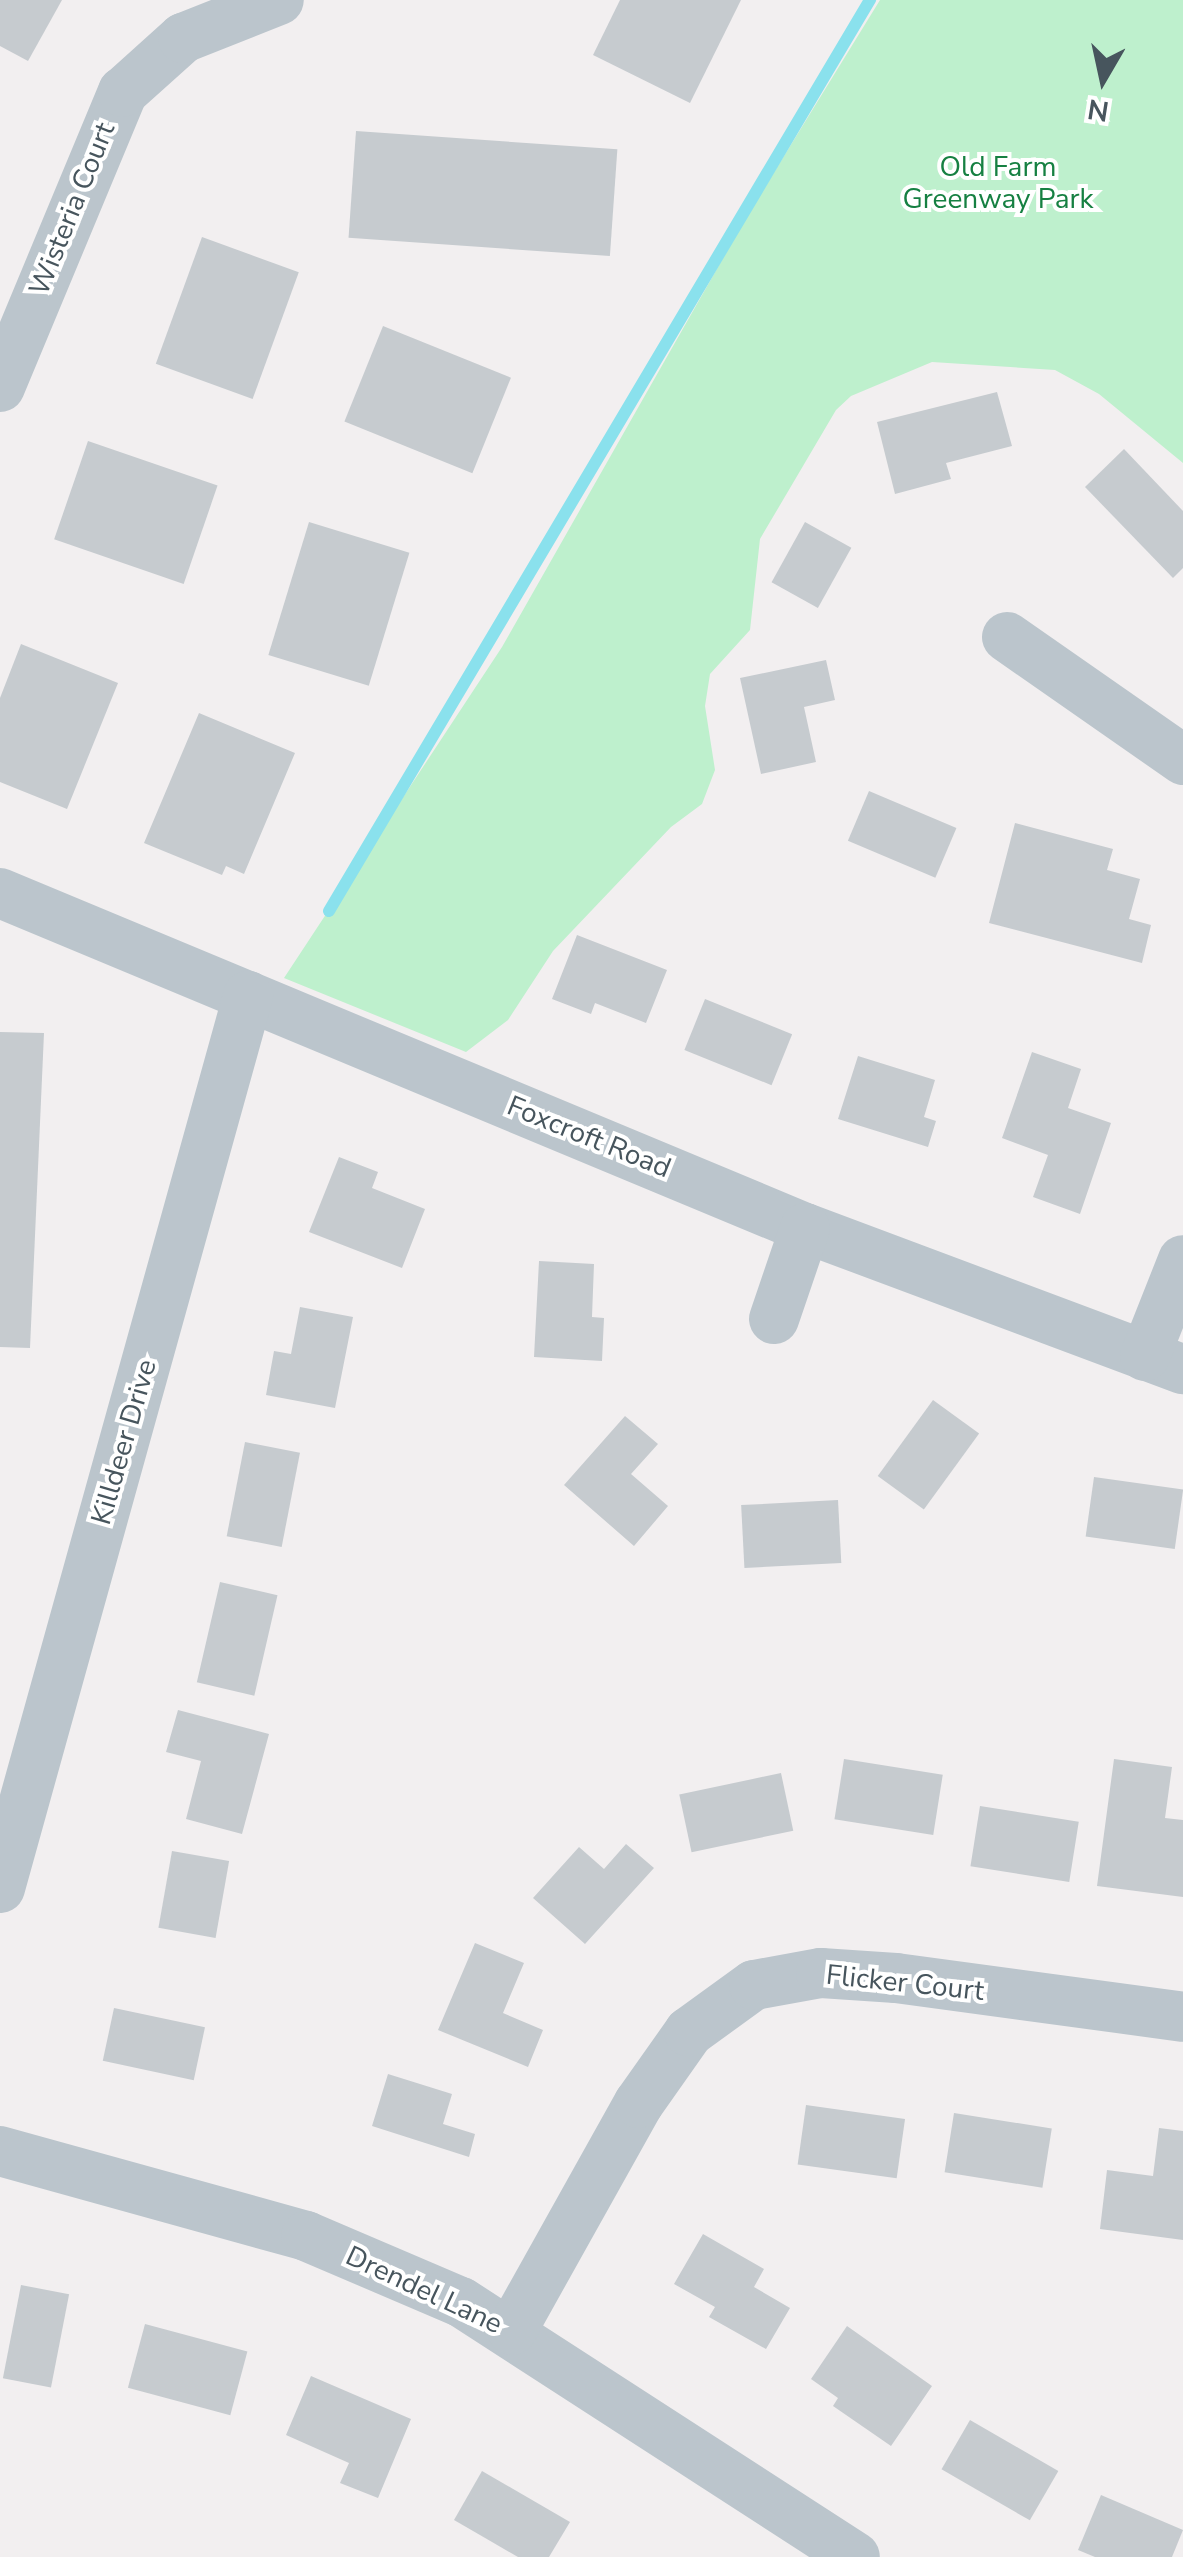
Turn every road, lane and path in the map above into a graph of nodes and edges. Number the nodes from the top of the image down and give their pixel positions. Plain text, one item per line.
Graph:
1 (279, 0) edge
2 (0, 387) edge
3 (1007, 637) dead end
4 (1183, 760) edge
5 (0, 893) edge
6 (248, 996) junction
7 (806, 1228) junction
8 (1183, 1260) edge
9 (774, 1319) dead end
10 (1164, 1362) edge
11 (0, 1888) edge
12 (1183, 2017) edge
13 (0, 2152) edge
14 (512, 2330) junction
15 (855, 2557) edge

1 - 2 street, Wisteria Court
3 - 4 street
5 - 6 street, Foxcroft Road
6 - 7 street, Foxcroft Road
6 - 11 street, Killdeer Drive
7 - 9 street
7 - 10 street, Foxcroft Road
8 - 10 street
12 - 14 street, Flicker Court
13 - 14 street, Drendel Lane
14 - 15 street, Drendel Lane

